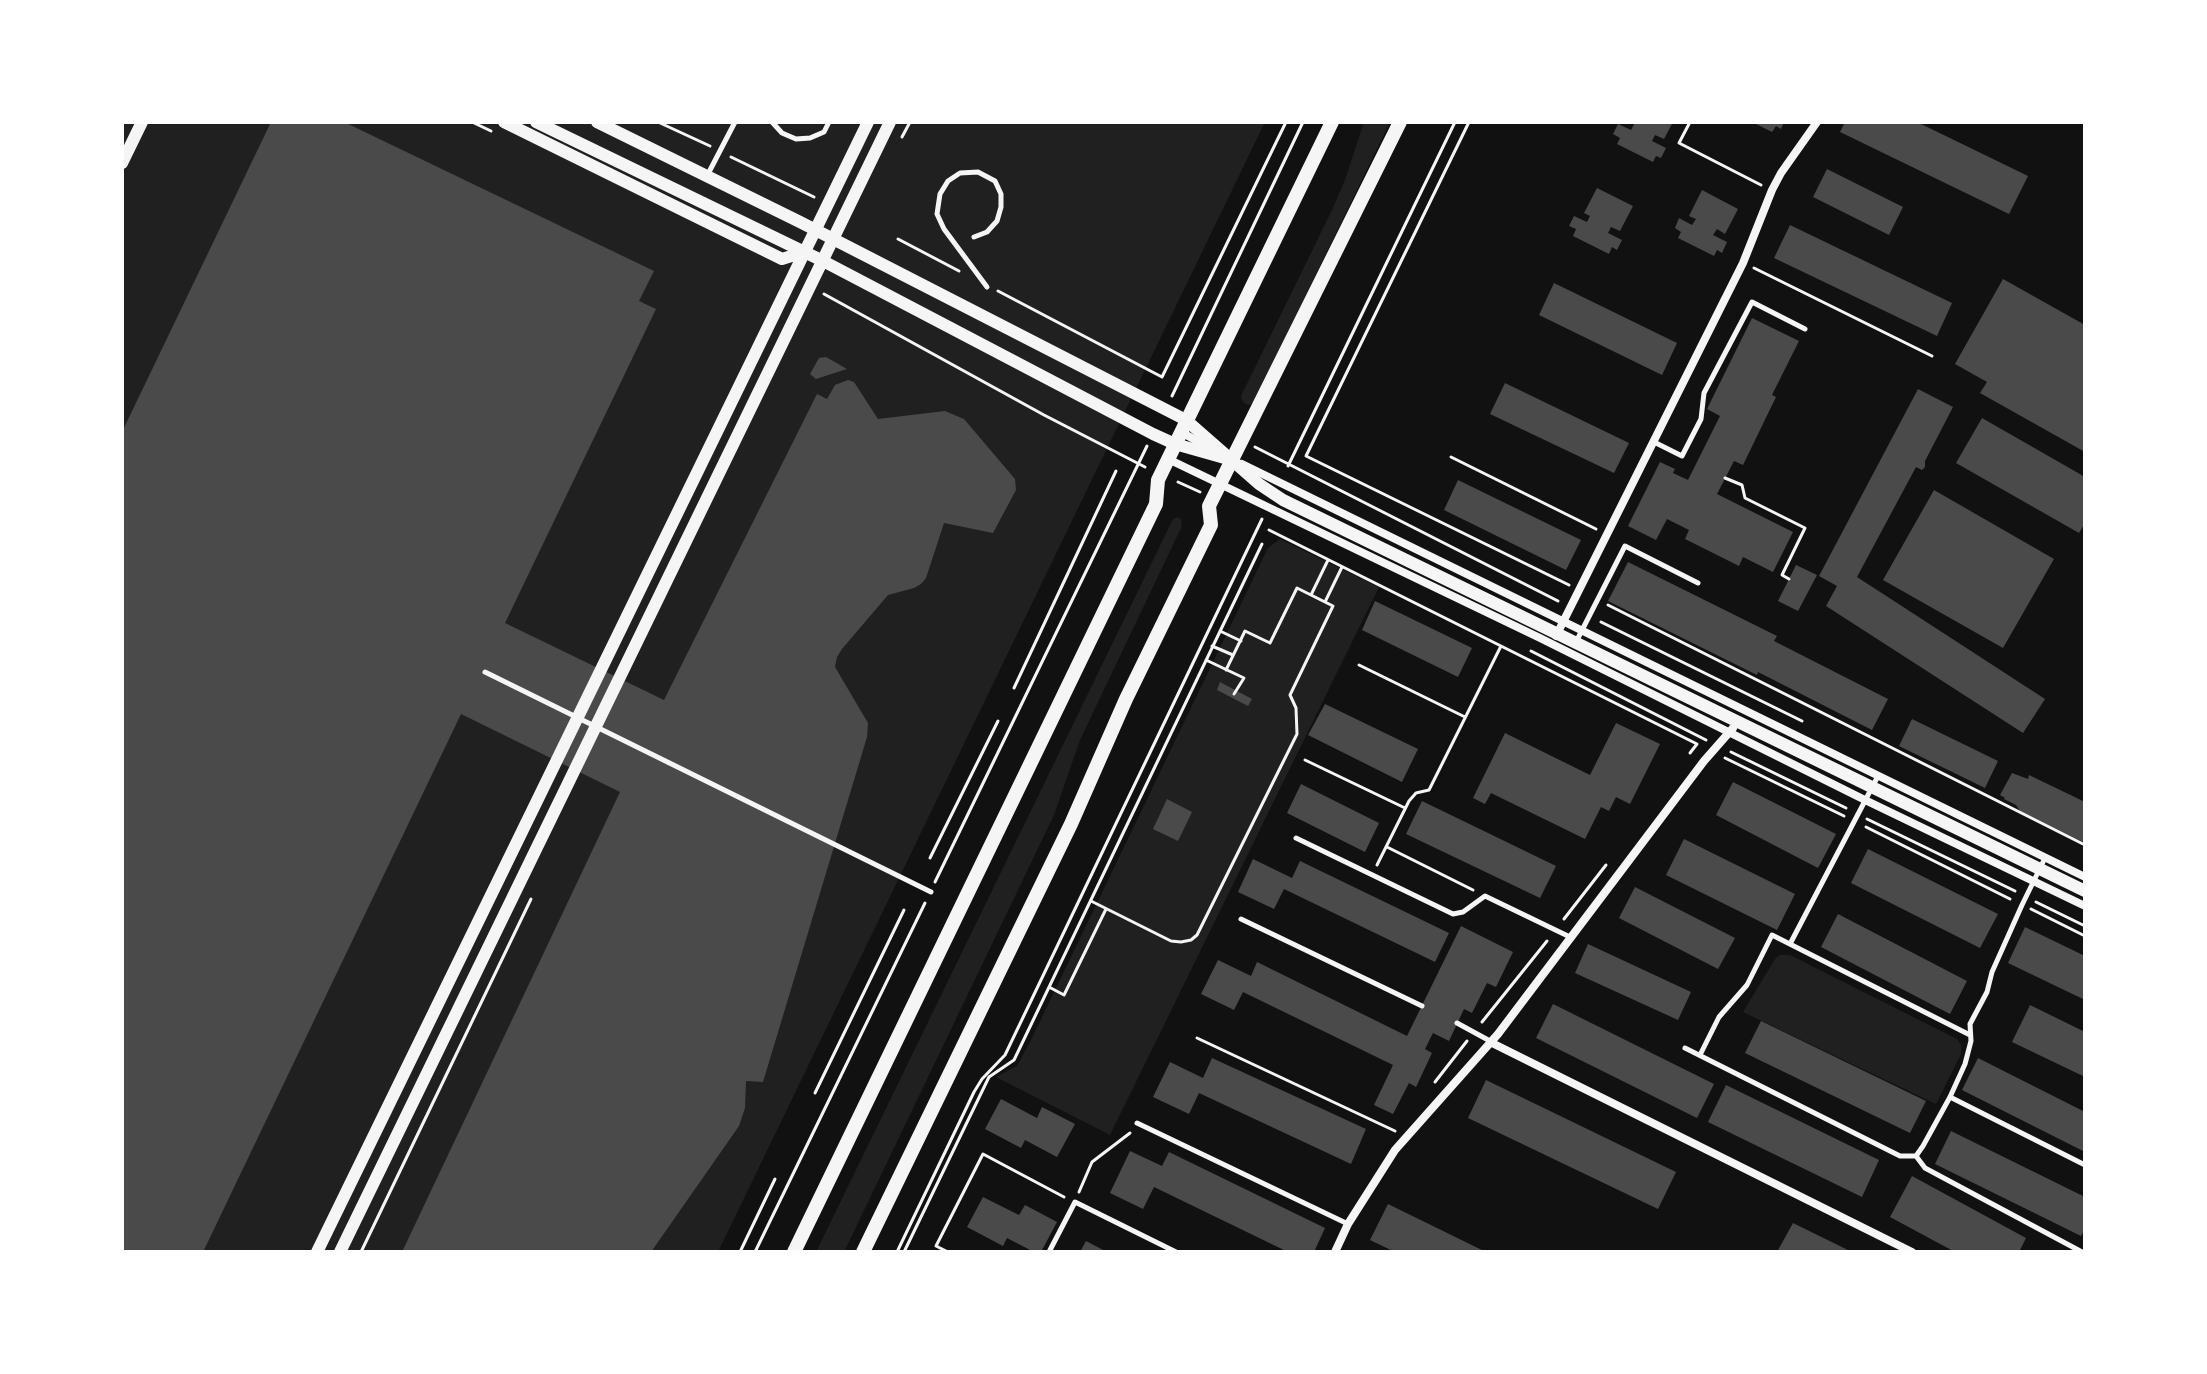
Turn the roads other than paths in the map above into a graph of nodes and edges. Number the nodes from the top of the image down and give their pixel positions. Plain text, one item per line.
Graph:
1 (142, 122) edge
2 (504, 122) edge
3 (536, 122) edge
4 (597, 122) edge
5 (735, 122) edge
6 (772, 122) edge
7 (829, 122) edge
8 (868, 122) edge
9 (890, 122) edge
10 (1332, 122) edge
11 (1400, 122) edge
12 (1817, 122) edge
13 (122, 163) edge
14 (707, 176) junction
15 (815, 230) junction
16 (974, 237) dead end
17 (833, 239) junction
18 (804, 252) junction
19 (823, 261) junction
20 (987, 287) dead end
21 (1805, 329) dead end
22 (1181, 432) junction
23 (1653, 442) junction
24 (1168, 459) junction
25 (1232, 460) junction
26 (1220, 484) junction
27 (1698, 583) dead end
28 (1558, 632) junction
29 (1579, 636) junction
30 (485, 672) dead end
31 (1743, 716) junction
32 (577, 718) junction
33 (1731, 731) junction
34 (1875, 781) junction
35 (1865, 800) junction
36 (1296, 838) dead end
37 (2042, 863) junction
38 (2085, 877) edge
39 (2033, 881) junction
40 (2085, 891) edge
41 (931, 892) road end
42 (2085, 906) edge
43 (1241, 919) dead end
44 (1570, 937) junction
45 (1790, 944) junction
46 (1422, 1006) dead end
47 (1457, 1023) dead end
48 (1971, 1036) junction
49 (1490, 1042) junction
50 (1685, 1048) dead end
51 (1700, 1055) junction
52 (1950, 1097) junction
53 (1137, 1123) road end
54 (1916, 1156) junction
55 (2085, 1165) edge
56 (1348, 1224) junction
57 (317, 1252) edge
58 (340, 1252) edge
59 (794, 1252) edge
60 (863, 1252) edge
61 (1049, 1252) edge
62 (1176, 1252) edge
63 (1335, 1252) edge
64 (1912, 1252) edge
65 (2082, 1252) edge

1 - 13 street
2 - 18 street
3 - 18 street
4 - 14 street
5 - 14 lane
6 - 7 lane
8 - 15 street
9 - 17 street
10 - 22 main road
11 - 25 main road
12 - 23 street
14 - 15 street
15 - 17 street
15 - 18 street
16 - 20 lane
17 - 19 street
17 - 22 street
18 - 19 street
18 - 32 street
19 - 22 street
19 - 58 street
21 - 23 lane
22 - 24 main road
22 - 25 street
22 - 25 street
23 - 28 street
24 - 26 street
24 - 59 main road
25 - 26 main road
25 - 28 street
26 - 28 street
26 - 60 main road
27 - 29 lane
28 - 29 street
28 - 33 street
29 - 31 street
30 - 32 lane
31 - 33 street
31 - 34 street
32 - 41 lane
32 - 57 street
33 - 35 street
33 - 44 street
34 - 35 lane
34 - 37 street
35 - 39 street
35 - 45 lane
36 - 44 lane
37 - 38 street
37 - 39 lane
37 - 40 street
39 - 42 street
39 - 48 lane
43 - 46 lane
44 - 49 street
45 - 48 lane
45 - 51 lane
47 - 49 lane
48 - 52 lane
49 - 56 street
49 - 64 street
50 - 51 lane
51 - 54 lane
52 - 54 lane
52 - 55 lane
53 - 56 lane
54 - 65 lane
56 - 63 street
61 - 62 lane

